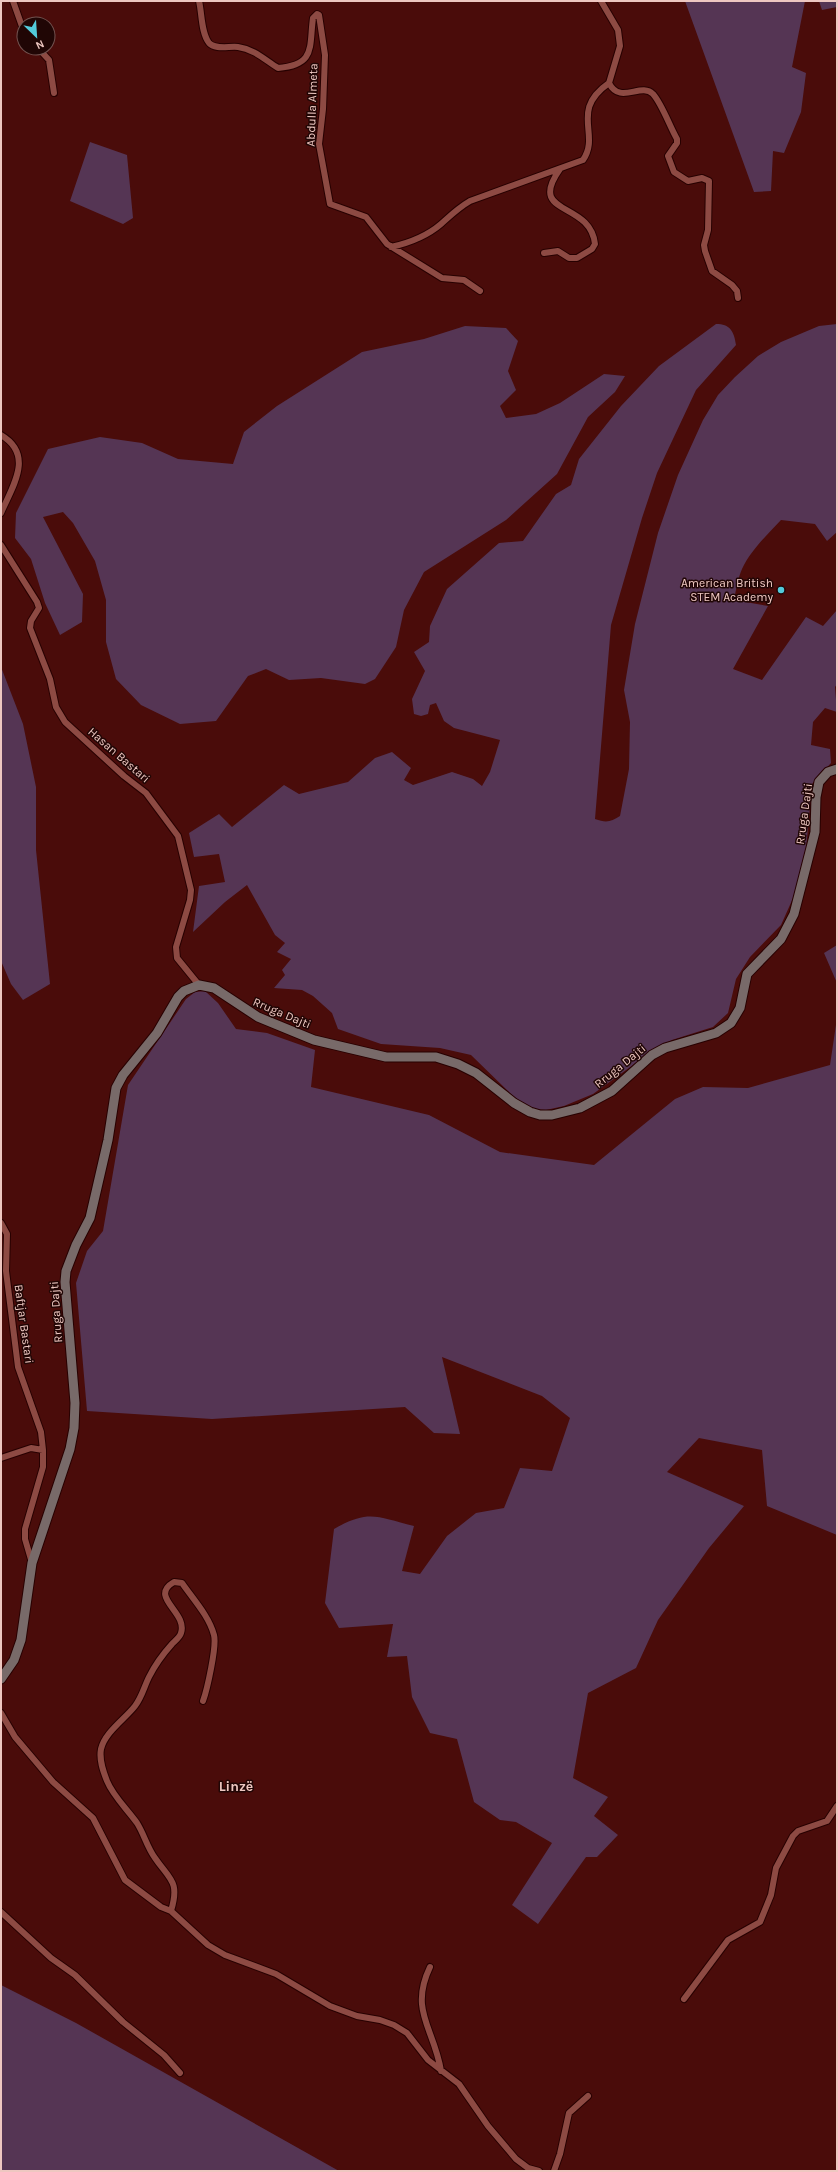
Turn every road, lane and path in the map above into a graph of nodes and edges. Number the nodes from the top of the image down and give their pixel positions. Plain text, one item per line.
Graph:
1 (13, 1) edge
2 (199, 1) edge
3 (603, 2) edge
4 (18, 16) edge
5 (45, 56) edge
6 (608, 83) junction
7 (54, 93) dead end
8 (560, 169) junction
9 (391, 247) junction
10 (544, 253) dead end
11 (480, 291) dead end
12 (738, 298) dead end
13 (1, 435) edge
14 (1, 513) edge
15 (1, 545) edge
16 (837, 769) edge
17 (199, 985) junction
18 (1, 1223) edge
19 (43, 1450) junction
20 (1, 1458) edge
21 (32, 1563) junction
22 (1, 1680) edge
23 (203, 1701) dead end
24 (1, 1713) edge
25 (837, 1806) edge
26 (171, 1911) junction
27 (1, 1912) edge
28 (430, 1967) dead end
29 (684, 1999) dead end
30 (441, 2070) junction
31 (180, 2073) dead end
32 (588, 2096) dead end
33 (539, 2171) edge
34 (554, 2171) edge

1 - 4 street
2 - 9 street, Abdulla Almeta
3 - 6 street
5 - 7 street
6 - 8 street
6 - 12 street
8 - 9 street
8 - 10 street
9 - 11 street, Abdulla Almeta
13 - 14 street
15 - 17 street, Hasan Bastari
16 - 17 main road, Rruga Dajti
17 - 21 main road, Rruga Dajti
18 - 19 street, Baftjar Bastari
19 - 20 street
19 - 21 street, Baftjar Bastari
21 - 22 main road, Rruga Dajti
23 - 26 street
24 - 26 street
25 - 29 street
26 - 30 street
27 - 31 street
28 - 30 street
30 - 33 street
32 - 34 street

